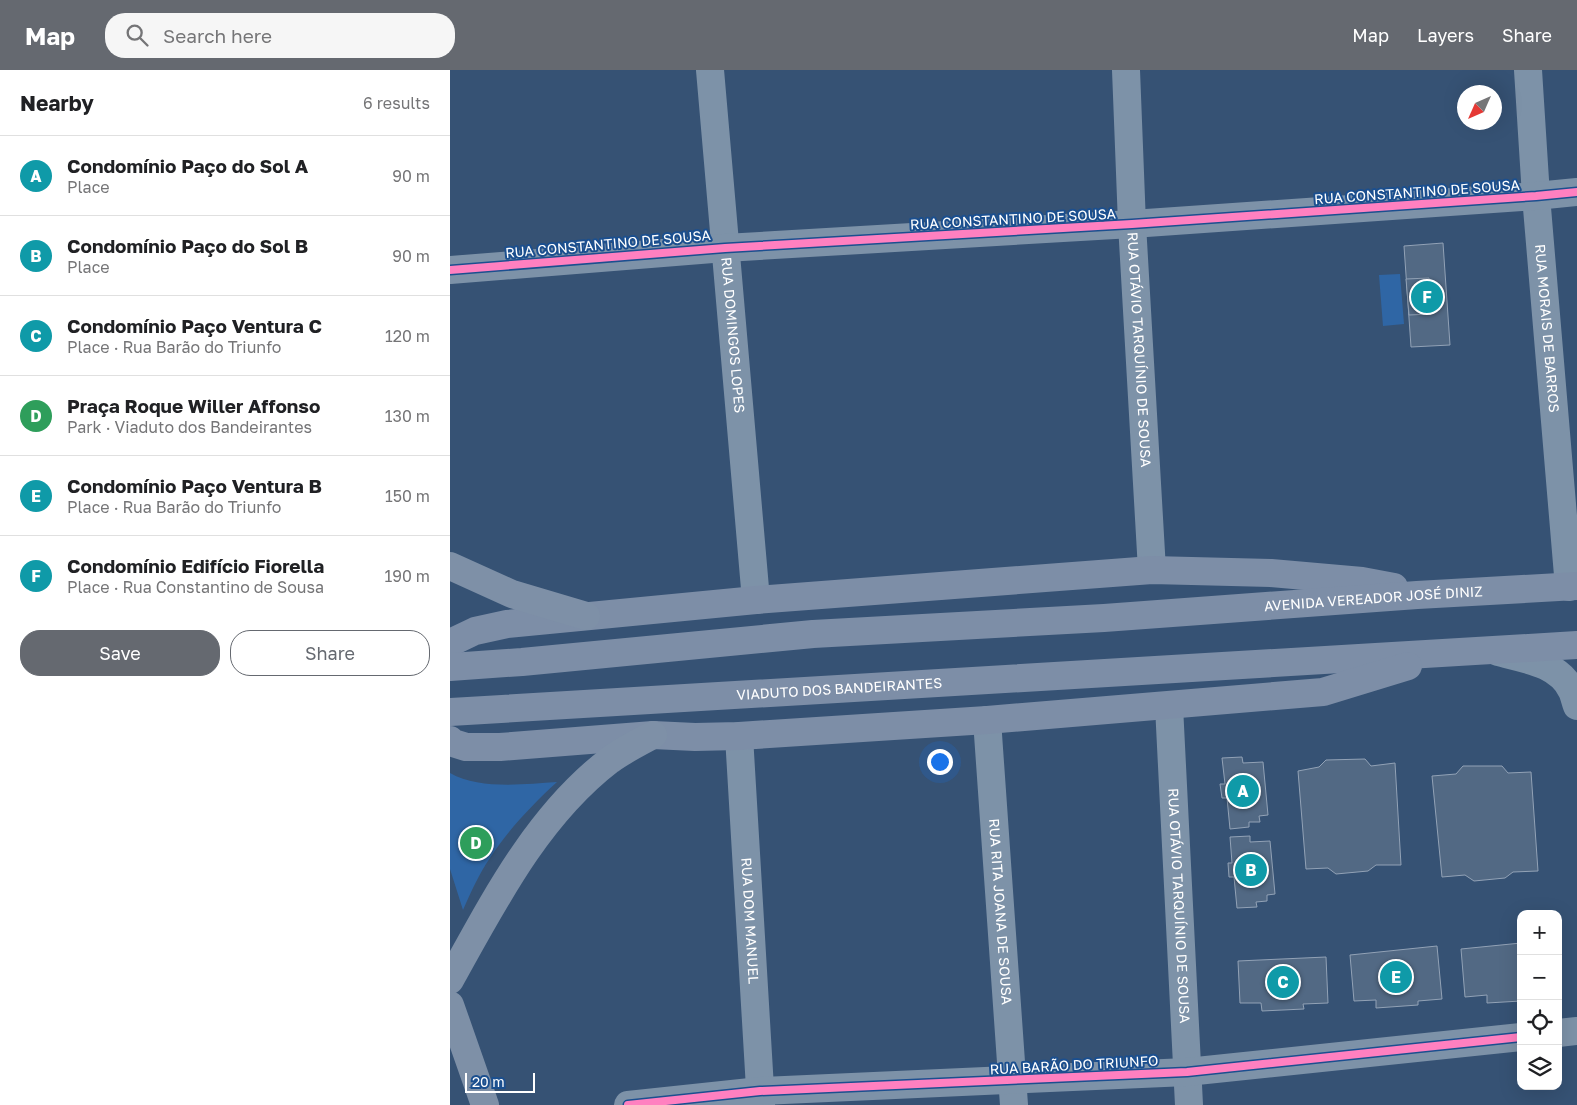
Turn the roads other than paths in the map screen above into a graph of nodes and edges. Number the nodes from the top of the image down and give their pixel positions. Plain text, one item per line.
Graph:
1 (710, 70) edge
2 (1126, 70) edge
3 (1528, 70) edge
4 (1577, 192) edge
5 (1536, 196) junction
6 (1132, 224) junction
7 (725, 248) junction
8 (450, 270) edge
9 (450, 566) edge
10 (1152, 570) junction
11 (1573, 587) edge
12 (1417, 595) junction
13 (756, 600) junction
14 (586, 616) junction
15 (450, 643) edge
16 (1577, 645) edge
17 (1492, 650) junction
18 (1455, 652) junction
19 (450, 667) edge
20 (1169, 706) junction
21 (1577, 706) edge
22 (450, 712) edge
23 (987, 720) junction
24 (653, 735) junction
25 (739, 736) junction
26 (450, 740) edge
27 (450, 980) edge
28 (450, 1005) edge
29 (1577, 1031) edge
30 (1562, 1033) edge
31 (1517, 1037) edge
32 (1187, 1072) junction
33 (1013, 1093) edge
34 (761, 1098) edge
35 (485, 1105) edge
36 (628, 1105) edge
37 (1189, 1105) edge

1 - 7 street, RUA DOMINGOS LOPES
2 - 6 street, RUA OTÁVIO TARQUÍNIO DE SOUSA
3 - 5 street, RUA MORAIS DE BARROS
4 - 5 street, RUA CONSTANTINO DE SOUSA
5 - 6 street, RUA CONSTANTINO DE SOUSA
5 - 11 street, RUA MORAIS DE BARROS
6 - 7 street, RUA CONSTANTINO DE SOUSA
6 - 10 street, RUA OTÁVIO TARQUÍNIO DE SOUSA
7 - 8 street, RUA CONSTANTINO DE SOUSA
7 - 13 street, RUA DOMINGOS LOPES
9 - 14 highway
10 - 12 main road
10 - 13 main road
11 - 12 main road, AVENIDA VEREADOR JOSÉ DINIZ
12 - 19 main road, AVENIDA VEREADOR JOSÉ DINIZ
13 - 14 main road
14 - 15 main road
16 - 17 main road
17 - 18 main road
17 - 21 street
18 - 20 main road
18 - 22 main road, VIADUTO DOS BANDEIRANTES
20 - 23 main road
20 - 32 street, RUA OTÁVIO TARQUÍNIO DE SOUSA
23 - 25 main road
23 - 33 street, RUA RITA JOANA DE SOUSA
24 - 25 main road
24 - 26 main road
24 - 27 highway
25 - 34 street, RUA DOM MANUEL
28 - 35 highway
29 - 30 street
31 - 32 street, RUA BARÃO DO TRIUNFO
32 - 33 street, RUA BARÃO DO TRIUNFO
32 - 37 street, RUA OTÁVIO TARQUÍNIO DE SOUSA
33 - 34 street, RUA BARÃO DO TRIUNFO
34 - 36 street, RUA BARÃO DO TRIUNFO

